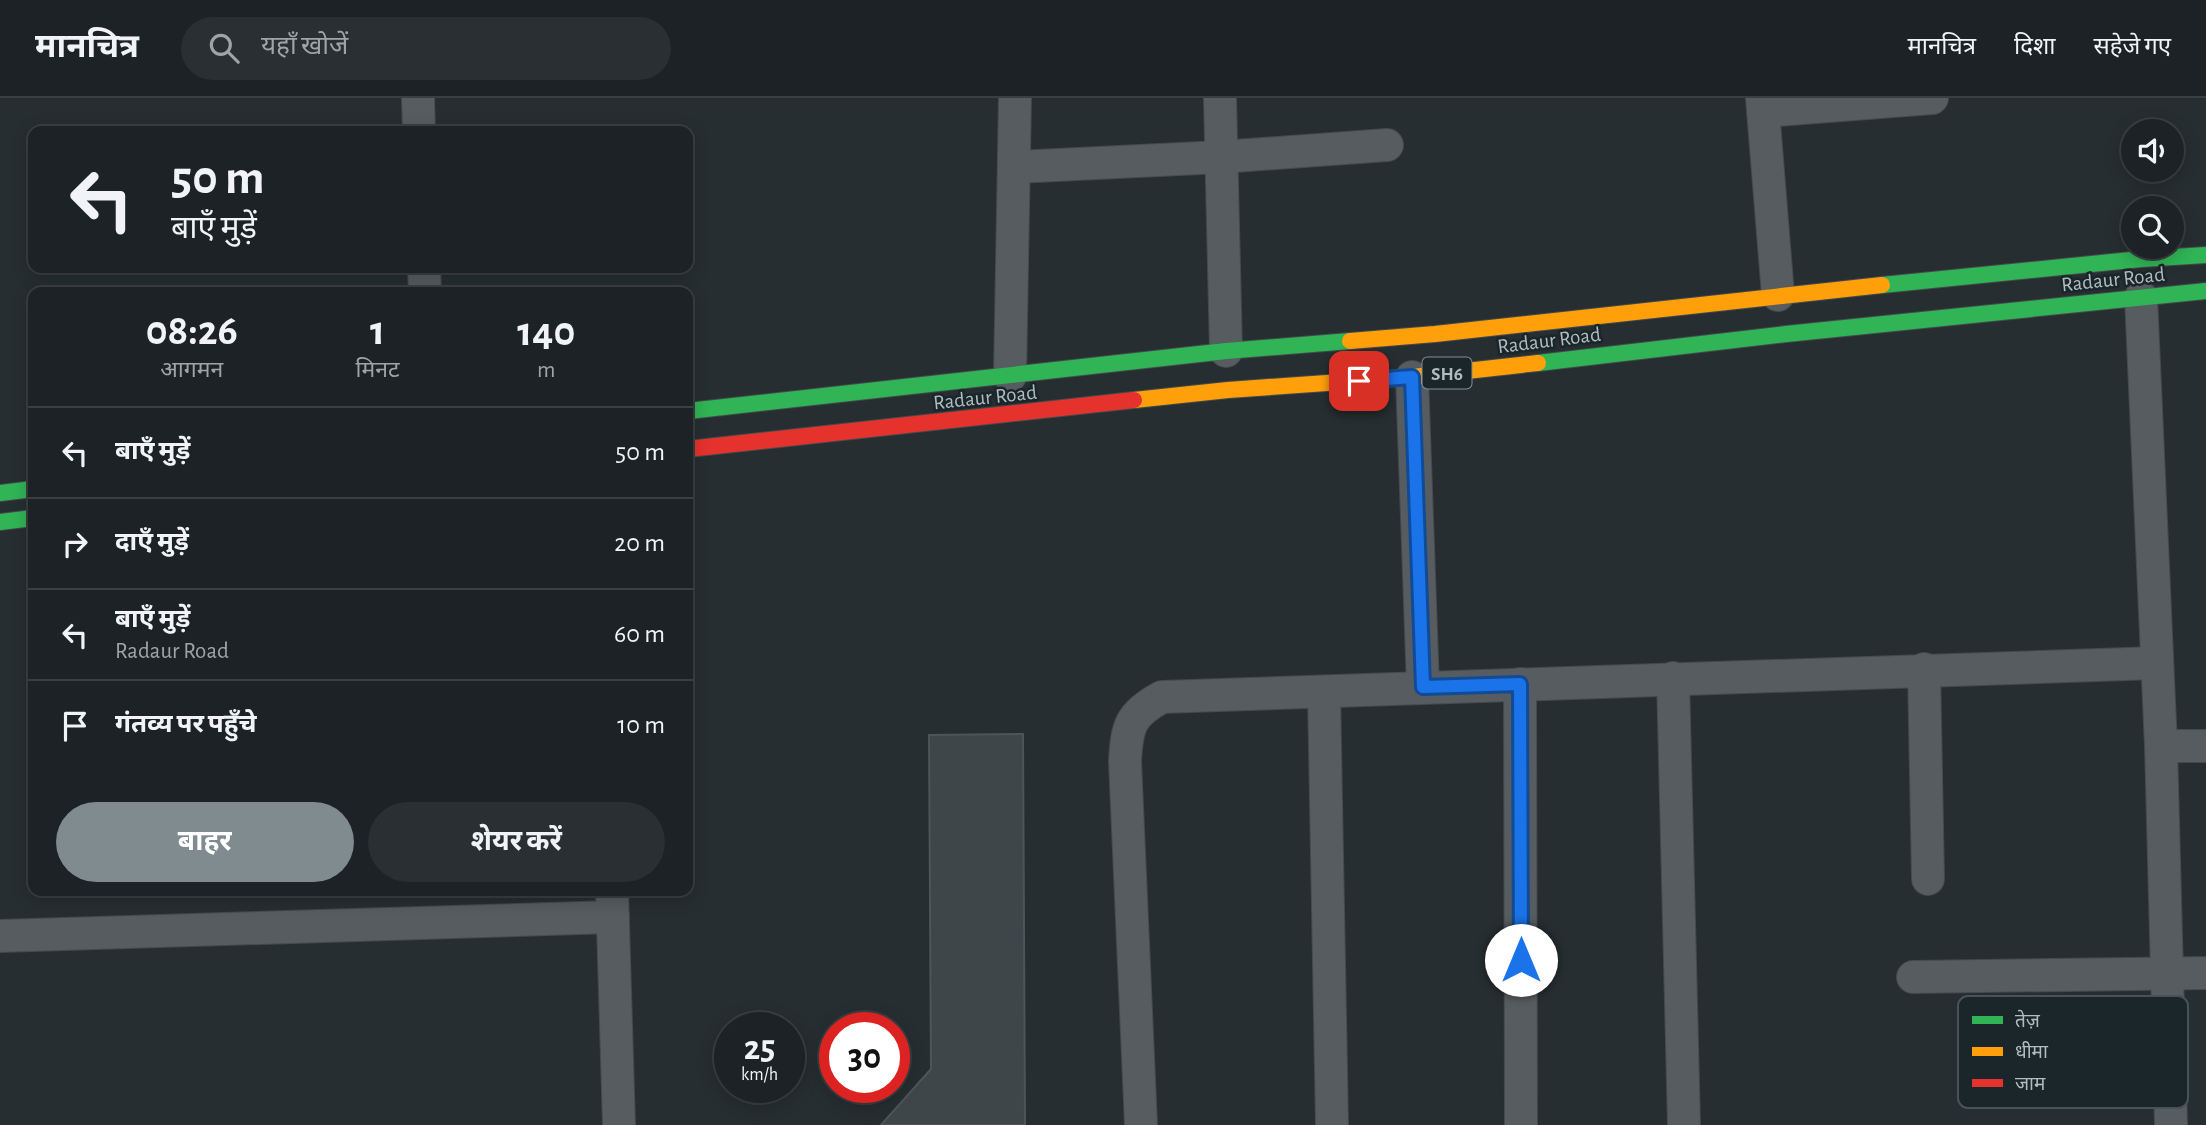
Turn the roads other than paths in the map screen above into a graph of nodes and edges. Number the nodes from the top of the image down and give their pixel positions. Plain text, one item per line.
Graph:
1 (418, 98) edge
2 (1015, 98) edge
3 (1220, 98) edge
4 (1932, 98) edge
5 (1763, 105) edge
6 (419, 126) edge
7 (1387, 145) dead end
8 (1221, 158) junction
9 (1015, 167) junction
10 (2206, 255) edge
11 (2206, 291) edge
12 (1778, 295) junction
13 (2141, 297) junction
14 (1226, 351) junction
15 (1010, 376) junction
16 (1412, 377) junction
17 (693, 410) edge
18 (693, 448) edge
19 (28, 490) edge
20 (0, 493) edge
21 (28, 519) edge
22 (0, 522) edge
23 (2156, 663) junction
24 (1924, 669) junction
25 (1673, 678) junction
26 (1520, 684) junction
27 (1423, 687) junction
28 (1324, 692) junction
29 (2161, 746) junction
30 (2206, 746) edge
31 (1928, 879) dead end
32 (613, 904) edge
33 (0, 936) edge
34 (2206, 973) edge
35 (2167, 975) junction
36 (1913, 977) dead end
37 (2168, 996) edge
38 (619, 1125) edge
39 (1141, 1125) edge
40 (1332, 1125) edge
41 (1521, 1125) edge
42 (1684, 1125) edge

1 - 6 street
2 - 9 street
3 - 8 street
4 - 5 street
5 - 12 street
7 - 8 street
8 - 9 street
8 - 14 street
9 - 15 street
10 - 12 main road, Radaur Road / SH6
11 - 13 main road, Radaur Road / SH6
12 - 14 main road, Radaur Road / SH6
13 - 16 main road, Radaur Road / SH6
13 - 23 street
14 - 15 main road, Radaur Road / SH6
15 - 17 main road, Radaur Road / SH6
16 - 18 main road, Radaur Road / SH6
16 - 27 street
19 - 20 main road
21 - 22 main road
23 - 24 street
23 - 29 street
24 - 25 street
24 - 31 street
25 - 26 street
25 - 42 street
26 - 27 street
26 - 41 street
27 - 28 street
28 - 39 street
28 - 40 street
29 - 30 street
29 - 35 street
32 - 33 street
32 - 38 street
34 - 35 street
35 - 36 street
35 - 37 street

